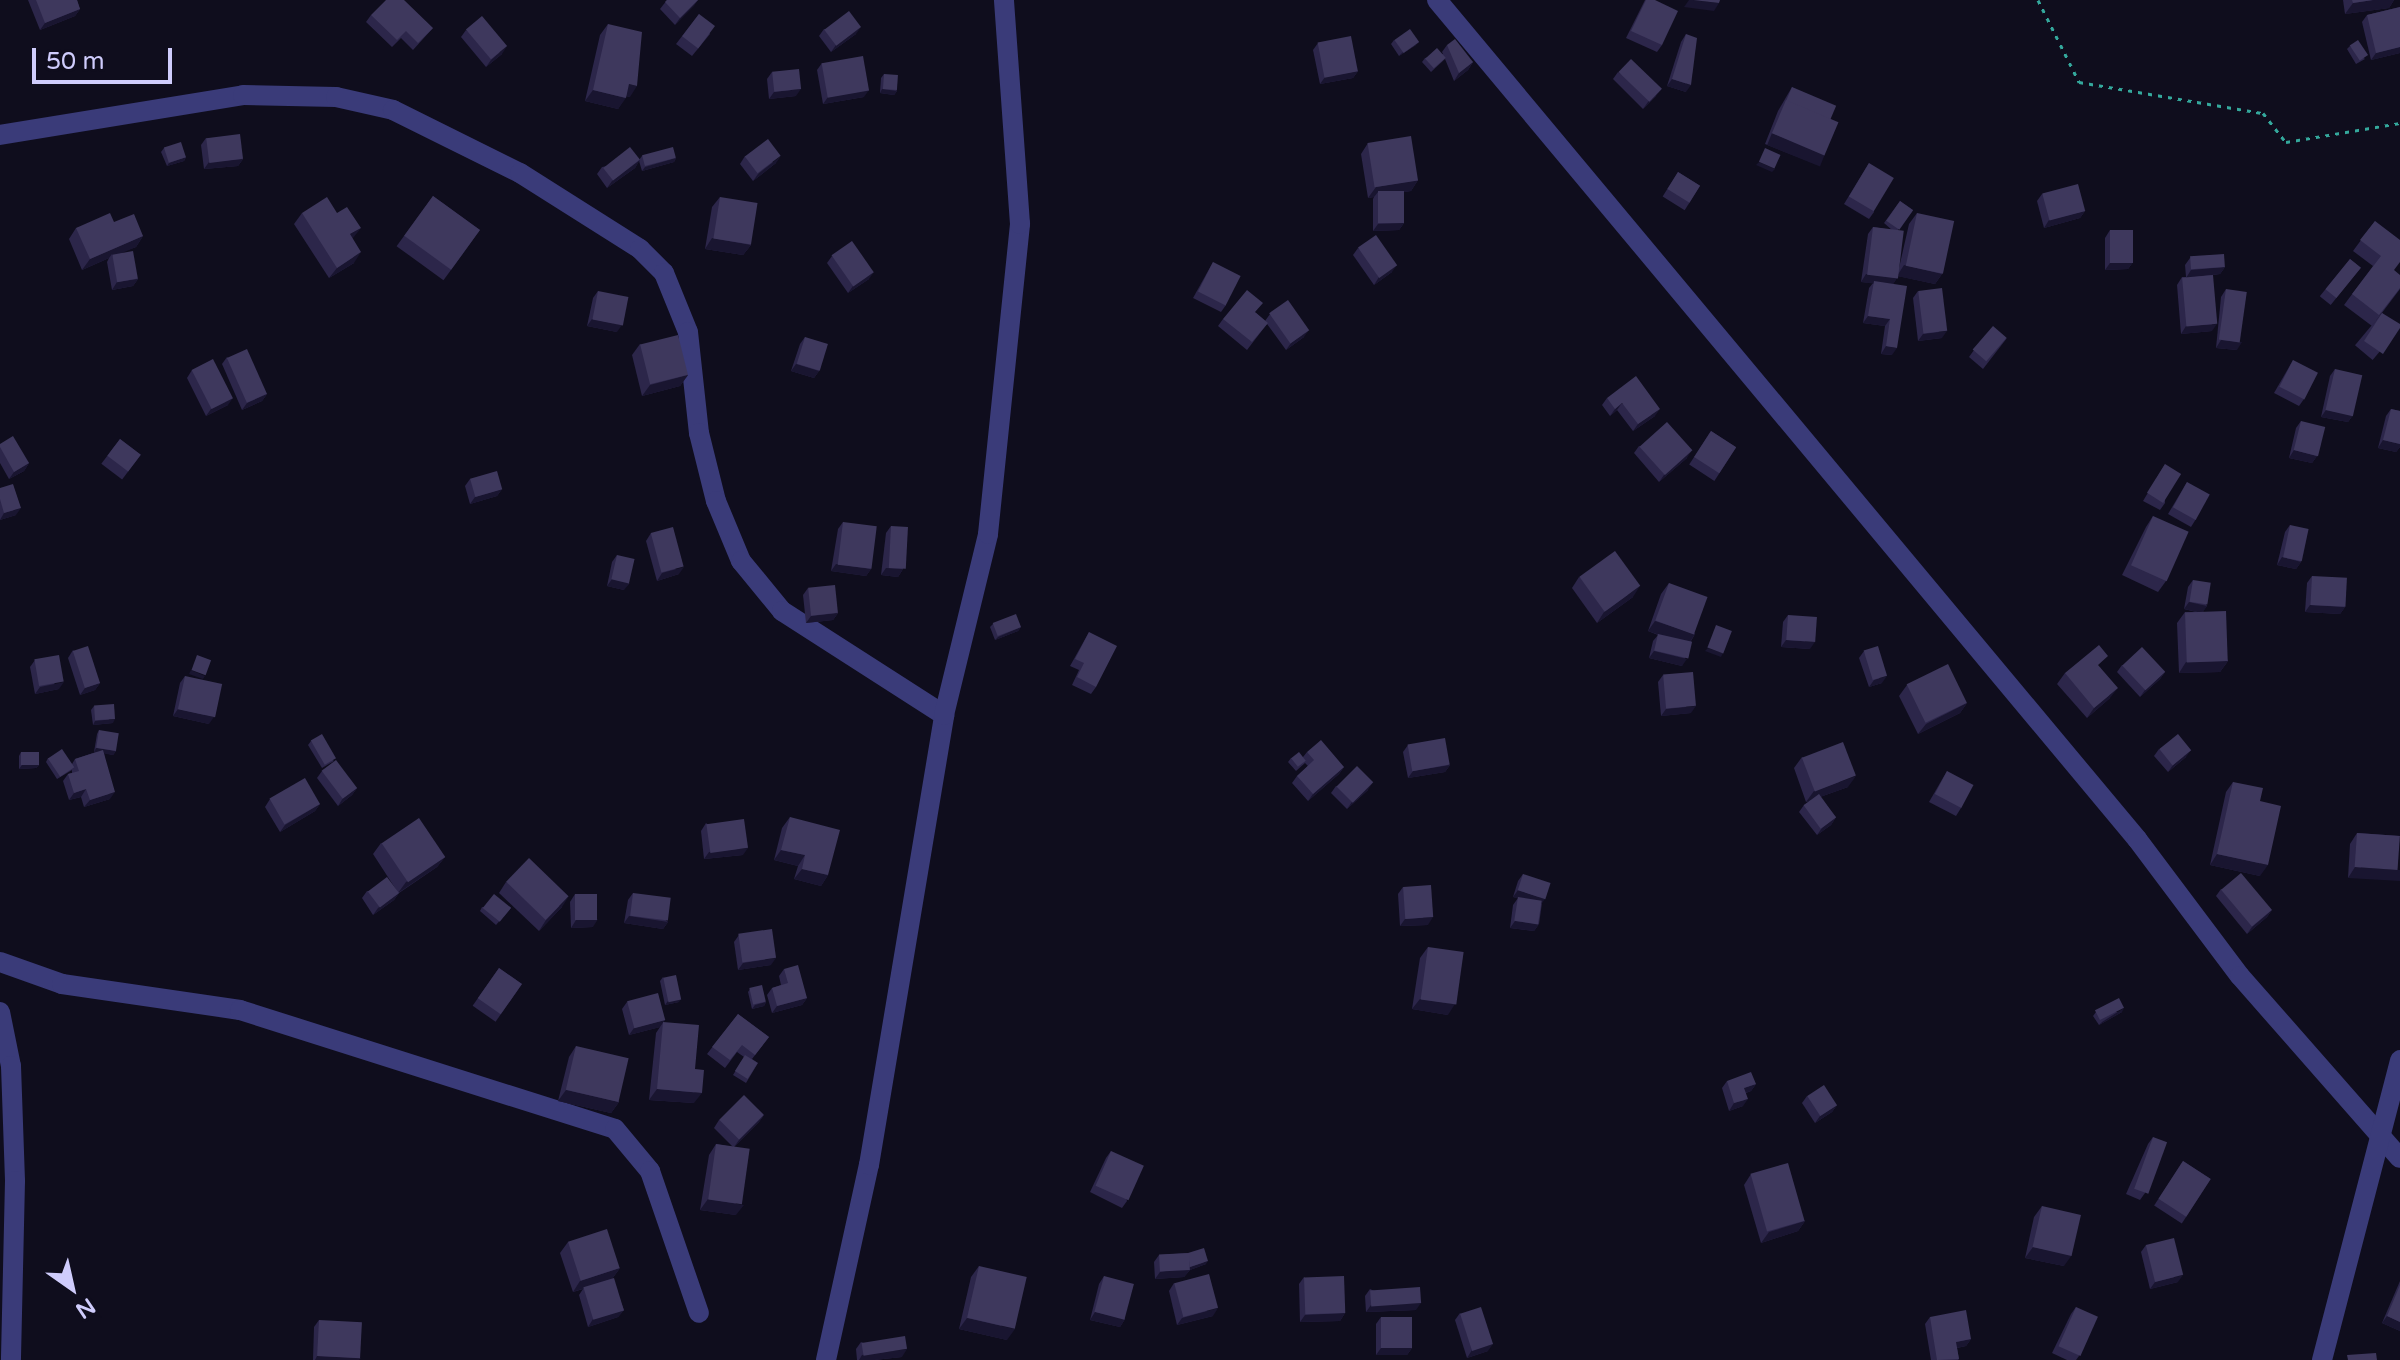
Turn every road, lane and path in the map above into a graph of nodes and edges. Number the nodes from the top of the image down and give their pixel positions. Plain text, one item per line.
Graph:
1 (1004, 0) edge
2 (1437, 0) edge
3 (2038, 0) edge
4 (2400, 123) edge
5 (0, 135) edge
6 (944, 715) junction
7 (0, 962) edge
8 (0, 1012) edge
9 (2400, 1060) edge
10 (2381, 1137) junction
11 (2400, 1158) edge
12 (699, 1313) dead end
13 (11, 1360) edge
14 (826, 1360) edge
15 (2322, 1360) edge

1 - 6 street
2 - 10 street
3 - 4 path
5 - 6 street
6 - 14 street
7 - 12 street
8 - 13 street
9 - 10 street
10 - 11 street
10 - 15 street

